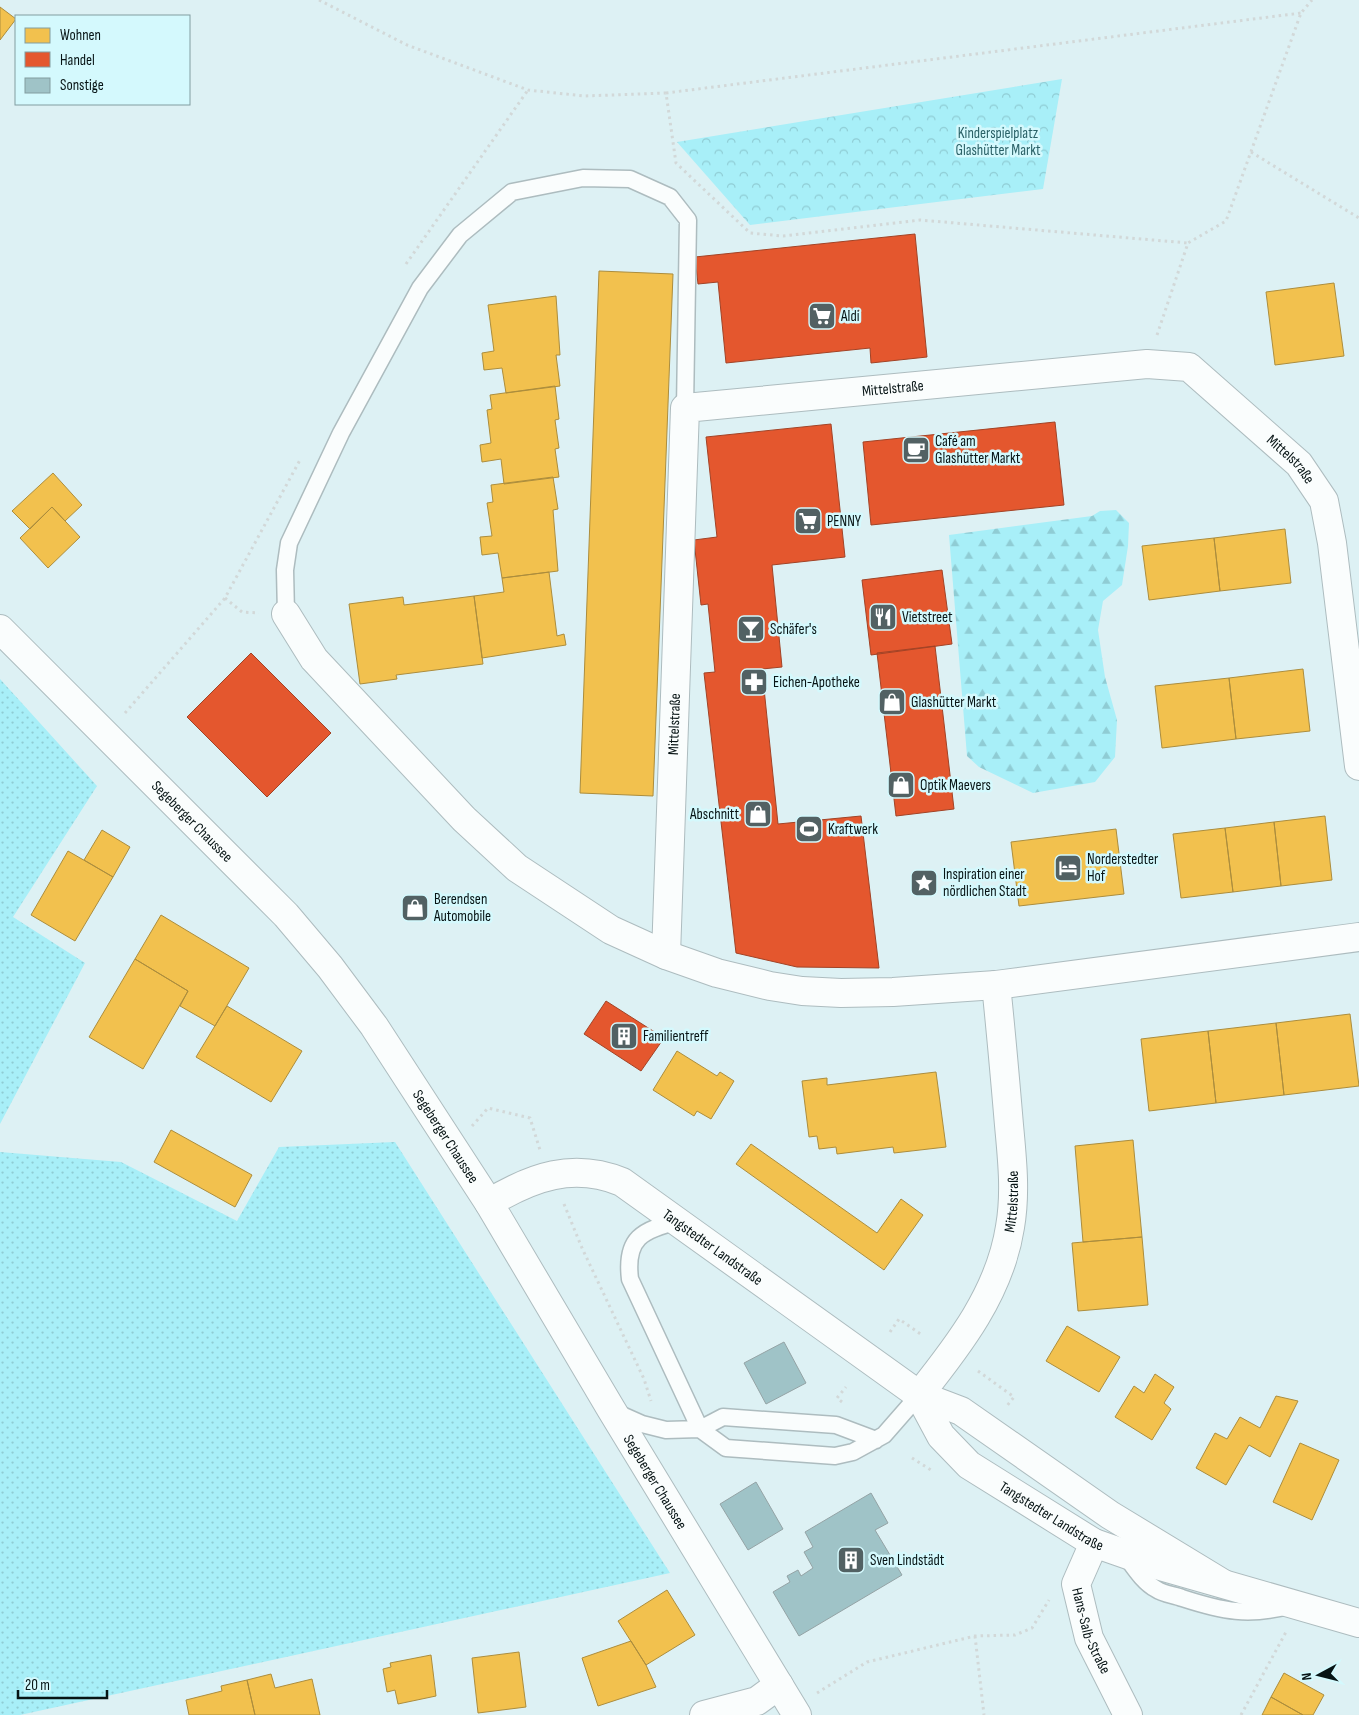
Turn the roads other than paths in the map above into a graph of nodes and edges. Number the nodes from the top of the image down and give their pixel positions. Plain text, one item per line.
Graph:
1 (685, 408) junction
2 (286, 614) joint
3 (0, 629) edge
4 (1359, 766) edge
5 (1359, 937) edge
6 (666, 955) junction
7 (996, 985) junction
8 (488, 1202) junction
9 (679, 1221) junction
10 (919, 1395) junction
11 (611, 1409) junction
12 (700, 1430) junction
13 (876, 1440) junction
14 (1094, 1543) junction
15 (1125, 1555) junction
16 (1222, 1582) junction
17 (1295, 1606) junction
18 (1359, 1623) edge
19 (780, 1685) junction
20 (795, 1712) edge
21 (704, 1715) edge
22 (1128, 1715) edge

1 - 2 lane
1 - 4 street, Mittelstraße
1 - 6 street, Mittelstraße
2 - 6 street
3 - 8 street, Segeberger Chaussee
5 - 7 street
6 - 7 street
7 - 10 street, Mittelstraße
8 - 9 street, Tangstedter Landstraße
8 - 11 street, Segeberger Chaussee
9 - 10 street, Tangstedter Landstraße
9 - 12 lane
10 - 13 lane
10 - 14 street, Tangstedter Landstraße
10 - 16 street, Tangstedter Landstraße
11 - 12 lane
11 - 19 street, Segeberger Chaussee
12 - 13 lane
12 - 13 lane
14 - 15 street, Tangstedter Landstraße
14 - 22 street, Hans-Salb-Straße
15 - 16 street, Tangstedter Landstraße
15 - 17 lane
16 - 17 street, Tangstedter Landstraße
17 - 18 street, Tangstedter Landstraße
19 - 20 street, Segeberger Chaussee
19 - 21 street

